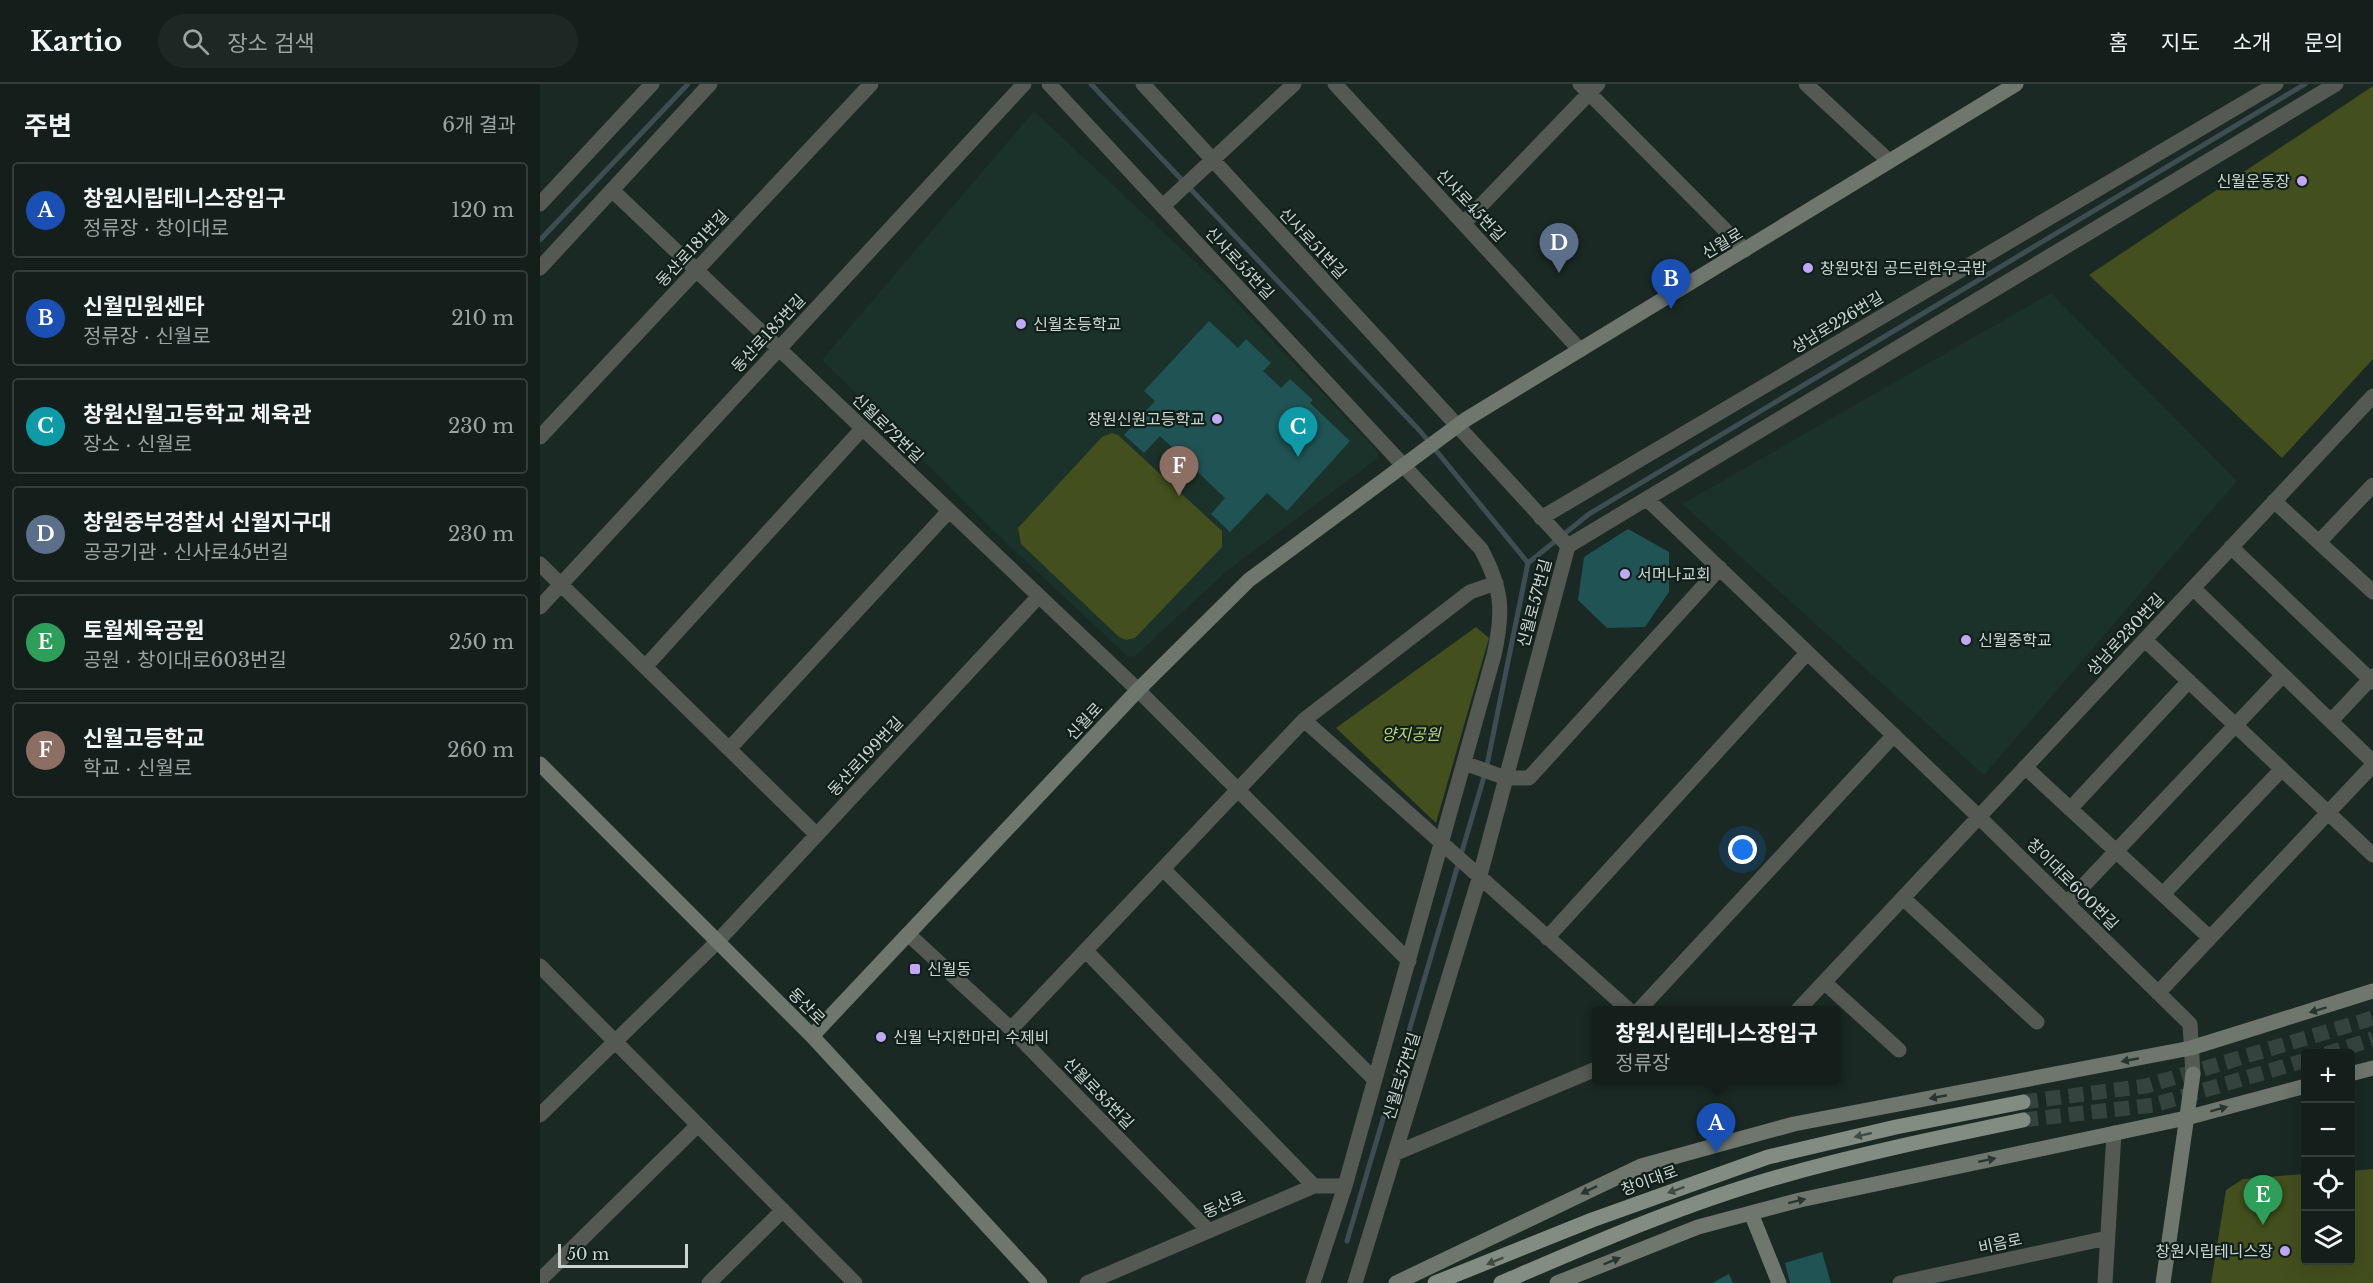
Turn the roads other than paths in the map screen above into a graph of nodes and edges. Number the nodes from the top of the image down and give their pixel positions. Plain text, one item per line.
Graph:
1 (652, 84) edge
2 (710, 84) edge
3 (871, 84) edge
4 (1024, 84) edge
5 (1049, 84) edge
6 (1143, 84) edge
7 (1294, 84) edge
8 (1335, 84) edge
9 (1806, 84) edge
10 (2016, 84) edge
11 (2276, 84) edge
12 (2336, 84) edge
13 (1589, 87) edge
14 (1889, 161) junction
15 (1210, 163) junction
16 (613, 191) junction
17 (540, 204) edge
18 (1166, 204) junction
19 (1464, 223) junction
20 (1745, 250) junction
21 (540, 268) edge
22 (696, 270) junction
23 (778, 349) junction
24 (1580, 350) junction
25 (2373, 396) edge
26 (862, 429) junction
27 (1452, 429) junction
28 (540, 437) edge
29 (1407, 464) junction
30 (2373, 485) edge
31 (1647, 499) junction
32 (2274, 501) junction
33 (949, 511) junction
34 (1546, 523) junction
35 (2319, 542) junction
36 (1567, 546) junction
37 (2231, 547) junction
38 (540, 564) edge
39 (1719, 568) junction
40 (1496, 583) junction
41 (2370, 583) edge
42 (560, 584) junction
43 (2193, 588) junction
44 (1039, 596) junction
45 (540, 606) edge
46 (2145, 640) junction
47 (1808, 653) junction
48 (645, 667) junction
49 (2283, 675) junction
50 (2372, 679) edge
51 (2189, 681) junction
52 (1138, 690) junction
53 (1304, 720) junction
54 (2331, 721) junction
55 (2235, 725) junction
56 (1894, 735) junction
57 (729, 749) junction
58 (2373, 763) edge
59 (540, 764) edge
60 (1468, 764) junction
61 (2025, 767) junction
62 (2282, 769) junction
63 (1501, 776) junction
64 (1238, 790) junction
65 (2070, 809) junction
66 (2328, 812) junction
67 (1979, 817) junction
68 (817, 835) junction
69 (1445, 849) junction
70 (2116, 851) junction
71 (2373, 855) edge
72 (1163, 869) junction
73 (1474, 874) junction
74 (2163, 894) junction
75 (1903, 898) junction
76 (2067, 903) junction
77 (908, 934) junction
78 (1547, 938) junction
79 (2210, 938) junction
80 (717, 942) junction
81 (1086, 951) junction
82 (1409, 961) junction
83 (540, 966) edge
84 (1824, 982) junction
85 (2373, 991) edge
86 (2158, 993) junction
87 (1623, 1006) edge
88 (1644, 1006) edge
89 (1802, 1006) edge
90 (2037, 1022) dead end
91 (1011, 1029) junction
92 (812, 1036) junction
93 (615, 1042) junction
94 (2191, 1048) junction
95 (1899, 1050) dead end
96 (2373, 1068) edge
97 (1592, 1071) edge
98 (2355, 1073) edge
99 (1375, 1080) junction
100 (2301, 1087) edge
101 (2023, 1102) tunnel mouth
102 (540, 1115) edge
103 (2186, 1118) junction
104 (2023, 1120) tunnel mouth
105 (698, 1125) junction
106 (2114, 1133) junction
107 (1396, 1153) junction
108 (1314, 1186) junction
109 (1345, 1186) junction
110 (783, 1210) junction
111 (1751, 1213) junction
112 (1208, 1230) junction
113 (2107, 1238) junction
114 (540, 1280) edge
115 (709, 1283) edge
116 (855, 1283) edge
117 (1040, 1283) edge
118 (1087, 1283) edge
119 (1313, 1283) edge
120 (1355, 1283) edge
121 (1396, 1283) edge
122 (1435, 1283) edge
123 (1501, 1283) edge
124 (1557, 1283) edge
125 (1779, 1283) edge
126 (1900, 1283) edge
127 (2105, 1283) edge
128 (2163, 1283) edge

1 - 17 street
2 - 16 street
3 - 22 street, 동산로181번길
4 - 23 street, 동산로185번길
5 - 18 street, 신사로55번길
6 - 15 street, 신사로51번길
7 - 15 street
8 - 19 street, 신사로45번길
9 - 14 street
10 - 14 street, 신월로
11 - 34 street, 상남로226번길
12 - 31 street
13 - 19 street
13 - 20 street
14 - 20 street, 신월로
15 - 18 street
15 - 27 street, 신사로51번길
16 - 21 street
16 - 22 street, 신월로72번길
18 - 29 street, 신사로55번길
19 - 24 street, 신사로45번길
20 - 24 street, 신월로
22 - 23 street, 신월로72번길
22 - 28 street, 동산로181번길
23 - 26 street, 신월로72번길
23 - 42 street, 동산로185번길
24 - 27 street, 신월로
25 - 32 street, 상남로230번길
26 - 33 street, 신월로72번길
26 - 48 street
27 - 29 street, 신월로
27 - 34 street
29 - 40 street, 신사로55번길
29 - 52 street, 신월로
30 - 35 street
31 - 36 street
31 - 39 street, 창이대로600번길
32 - 35 street
32 - 37 street, 상남로230번길
33 - 44 street, 신월로72번길
33 - 57 street
34 - 36 street
35 - 41 street
36 - 63 street, 신월로57번길
37 - 43 street, 상남로230번길
37 - 50 street
38 - 42 street
39 - 47 street, 창이대로600번길
39 - 63 street
40 - 53 street
40 - 60 street, 신사로55번길
42 - 45 street, 동산로185번길
42 - 48 street
43 - 46 street, 상남로230번길
43 - 49 street
44 - 52 street, 신월로72번길
44 - 68 street, 동산로199번길
46 - 51 street
46 - 61 street, 상남로230번길
47 - 56 street, 창이대로600번길
47 - 78 street
48 - 57 street
49 - 54 street
49 - 55 street
50 - 54 street
51 - 55 street
51 - 65 street
52 - 64 street, 신월로72번길
52 - 77 street, 신월로
53 - 64 street
53 - 69 street
54 - 58 street
55 - 62 street
55 - 70 street
56 - 67 street, 창이대로600번길
56 - 88 street
57 - 68 street
58 - 66 street
59 - 80 street, 동산로
60 - 63 street
60 - 69 street, 신사로55번길
61 - 65 street
61 - 67 street, 상남로230번길
62 - 66 street
62 - 74 street
63 - 73 street, 신월로57번길
64 - 72 street
64 - 82 street, 신월로72번길
65 - 70 street
66 - 71 street
66 - 79 street
67 - 75 street, 상남로230번길
67 - 76 street, 창이대로600번길
68 - 80 street, 동산로199번길
69 - 73 street
69 - 82 street, 신사로55번길
70 - 74 street
70 - 76 street
72 - 81 street
72 - 99 street
73 - 78 street
73 - 107 street, 신월로57번길
74 - 79 street
75 - 84 street, 상남로230번길
75 - 90 street
76 - 86 street, 창이대로600번길
77 - 91 street, 신월로85번길
77 - 92 street, 신월로
78 - 87 street
79 - 86 street
80 - 92 street, 동산로
80 - 93 street, 동산로199번길
81 - 91 street
81 - 108 street
82 - 99 street, 신사로55번길
83 - 93 street
84 - 89 street, 상남로230번길
84 - 95 street
85 -> 94 street
86 - 94 street, 창이대로600번길
91 - 112 street, 신월로85번길
92 - 117 street, 동산로
93 - 102 street, 동산로199번길
93 - 105 street
94 - 103 street, 창이대로600번길
94 -> 121 street
96 - 98 street
97 - 107 street
99 - 109 street, 신사로55번길
103 -> 100 street
101 -> 122 main road, 창이대로
103 - 106 street
103 - 128 street
104 - 123 main road
105 - 110 street
105 - 114 street
111 -> 106 street
106 - 113 street
107 - 120 street, 신월로57번길
108 - 109 street, 동산로
108 - 112 street, 동산로
109 - 119 street, 신사로55번길
110 - 115 street
110 - 116 street
124 -> 111 street
111 - 125 street
112 - 118 street, 동산로
113 - 126 street, 비음로
113 - 127 street

